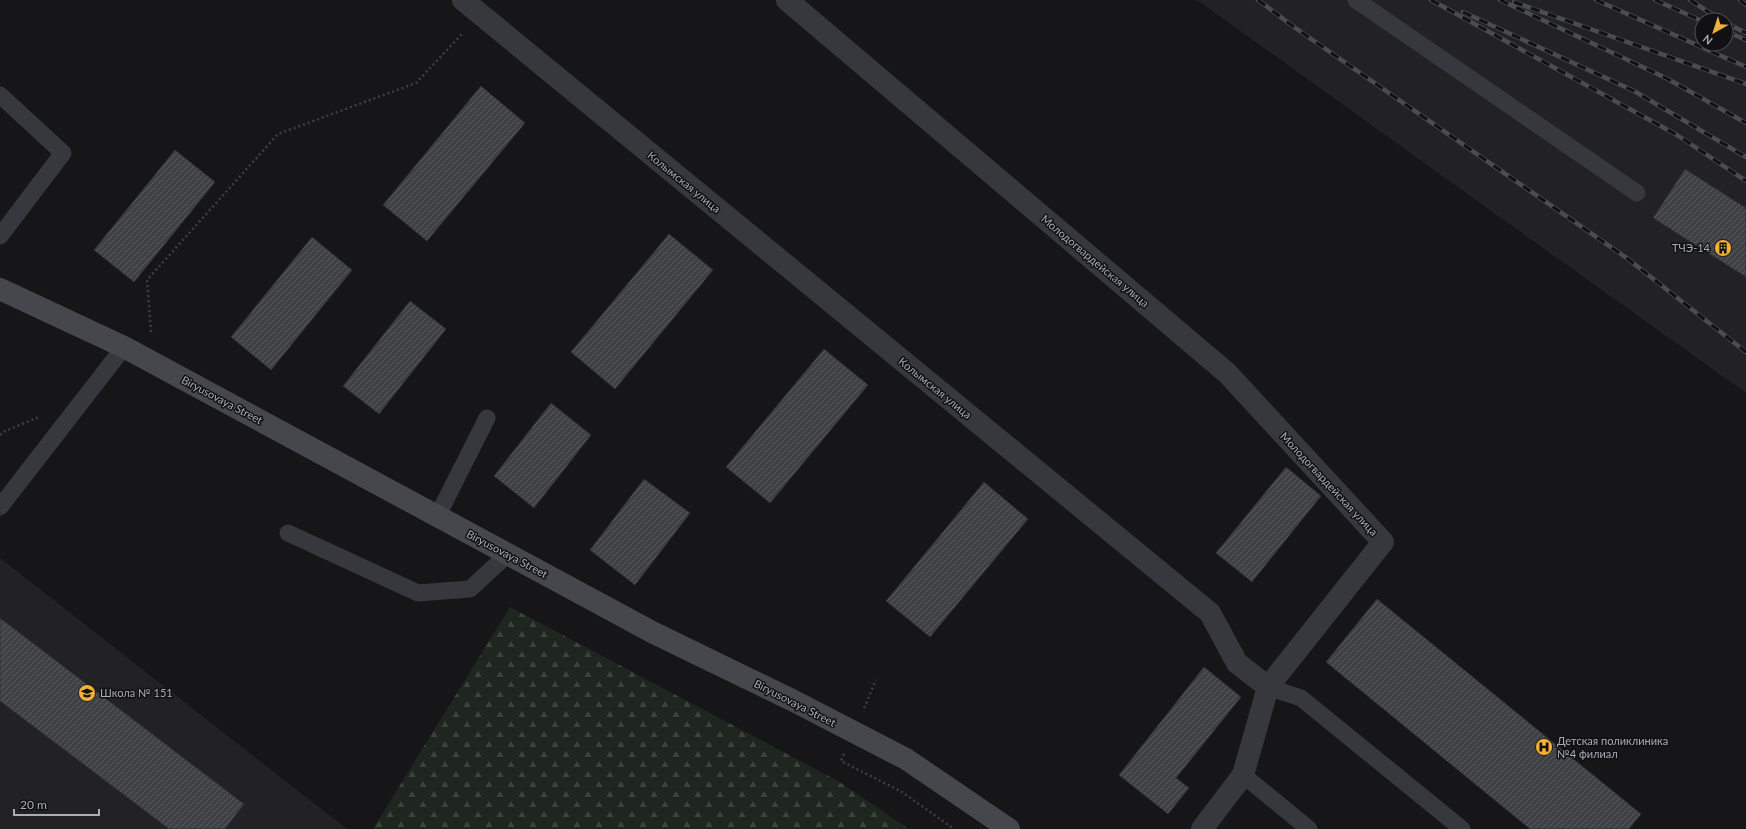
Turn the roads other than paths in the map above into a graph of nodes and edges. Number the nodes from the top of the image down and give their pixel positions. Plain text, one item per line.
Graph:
1 (463, 0) edge
2 (787, 0) edge
3 (1356, 0) edge
4 (0, 95) edge
5 (1637, 193) dead end
6 (0, 236) edge
7 (0, 289) edge
8 (124, 347) junction
9 (487, 418) dead end
10 (0, 506) edge
11 (438, 517) junction
12 (288, 533) dead end
13 (507, 555) junction
14 (1268, 687) junction
15 (1243, 775) junction
16 (1009, 829) edge
17 (1202, 829) edge
18 (1309, 829) edge
19 (1462, 829) edge

1 - 14 street, Колымская улица
2 - 14 street, Молодогвардейская улица
3 - 5 lane
4 - 6 lane
7 - 8 main road, Biryusovaya Street
8 - 10 lane
8 - 11 main road, Biryusovaya Street
9 - 11 lane
11 - 13 main road, Biryusovaya Street
12 - 13 lane
13 - 16 main road, Biryusovaya Street
14 - 15 street
14 - 19 lane
15 - 17 street
15 - 18 lane

